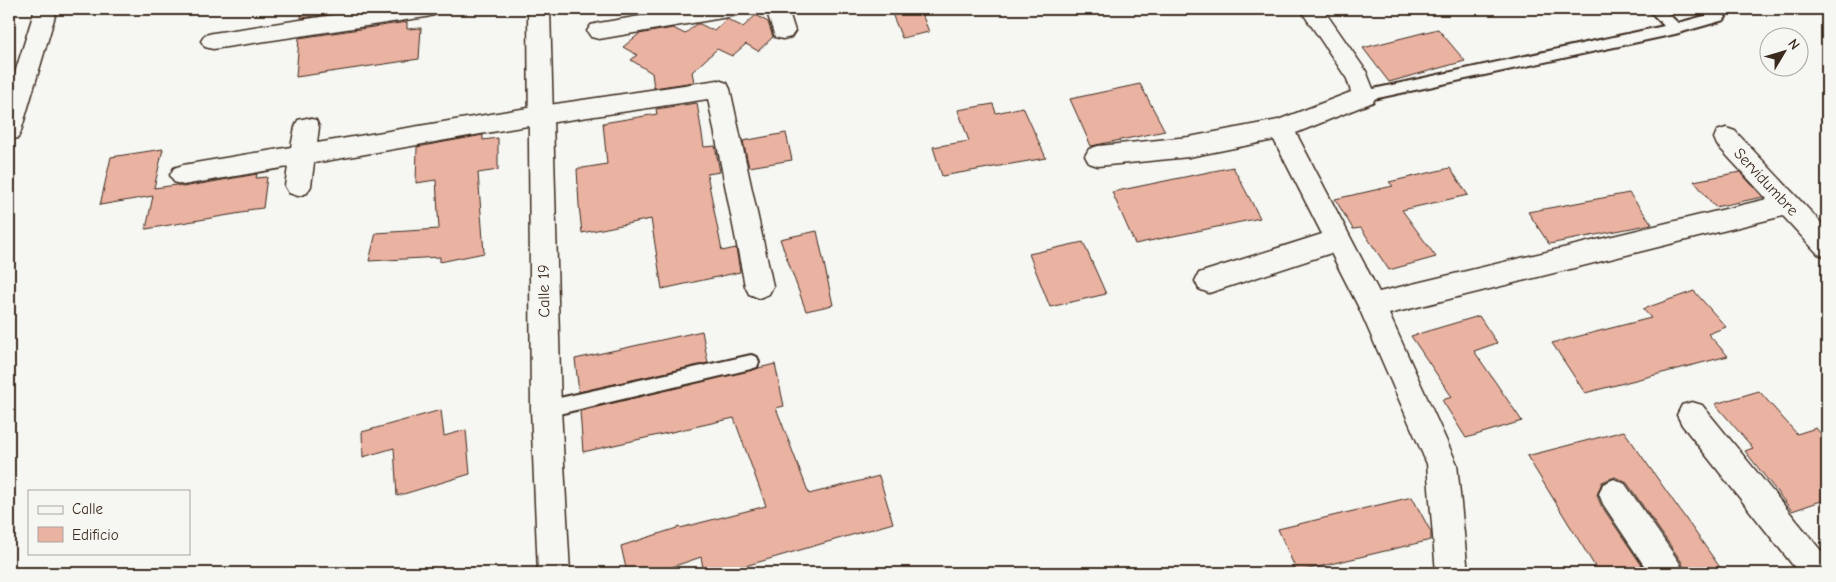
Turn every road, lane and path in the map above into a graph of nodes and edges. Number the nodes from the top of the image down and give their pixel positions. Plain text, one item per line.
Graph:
1 (46, 9) edge
2 (426, 9) edge
3 (539, 9) edge
4 (728, 9) edge
5 (777, 9) edge
6 (1311, 9) edge
7 (1655, 9) edge
8 (1710, 9) edge
9 (1674, 29) junction
10 (599, 30) dead end
11 (783, 31) dead end
12 (213, 40) dead end
13 (1364, 96) junction
14 (542, 116) junction
15 (307, 127) dead end
16 (1281, 129) junction
17 (9, 131) edge
18 (1726, 138) dead end
19 (303, 155) junction
20 (1098, 156) dead end
21 (183, 175) dead end
22 (298, 186) dead end
23 (1787, 205) junction
24 (1338, 240) junction
25 (1827, 246) edge
26 (1209, 281) dead end
27 (759, 286) dead end
28 (1372, 306) junction
29 (751, 362) dead end
30 (546, 409) junction
31 (1692, 414) dead end
32 (1614, 494) dead end
33 (554, 573) edge
34 (1452, 573) edge
35 (1668, 573) edge
36 (1819, 573) edge

1 - 17 street
2 - 12 street
3 - 14 street, Calle 19
4 - 10 street
5 - 11 street
6 - 13 street
7 - 9 lane
8 - 9 lane
9 - 13 lane
13 - 16 street
14 - 19 street
14 - 27 street
14 - 30 street, Calle 19
15 - 19 street
16 - 20 street
16 - 24 street
18 - 23 street, Servidumbre
19 - 21 street
19 - 22 street
23 - 25 street, Servidumbre
23 - 28 street
24 - 26 street
24 - 28 street
28 - 34 street
29 - 30 lane
30 - 33 street, Calle 19
31 - 36 street
32 - 35 street

